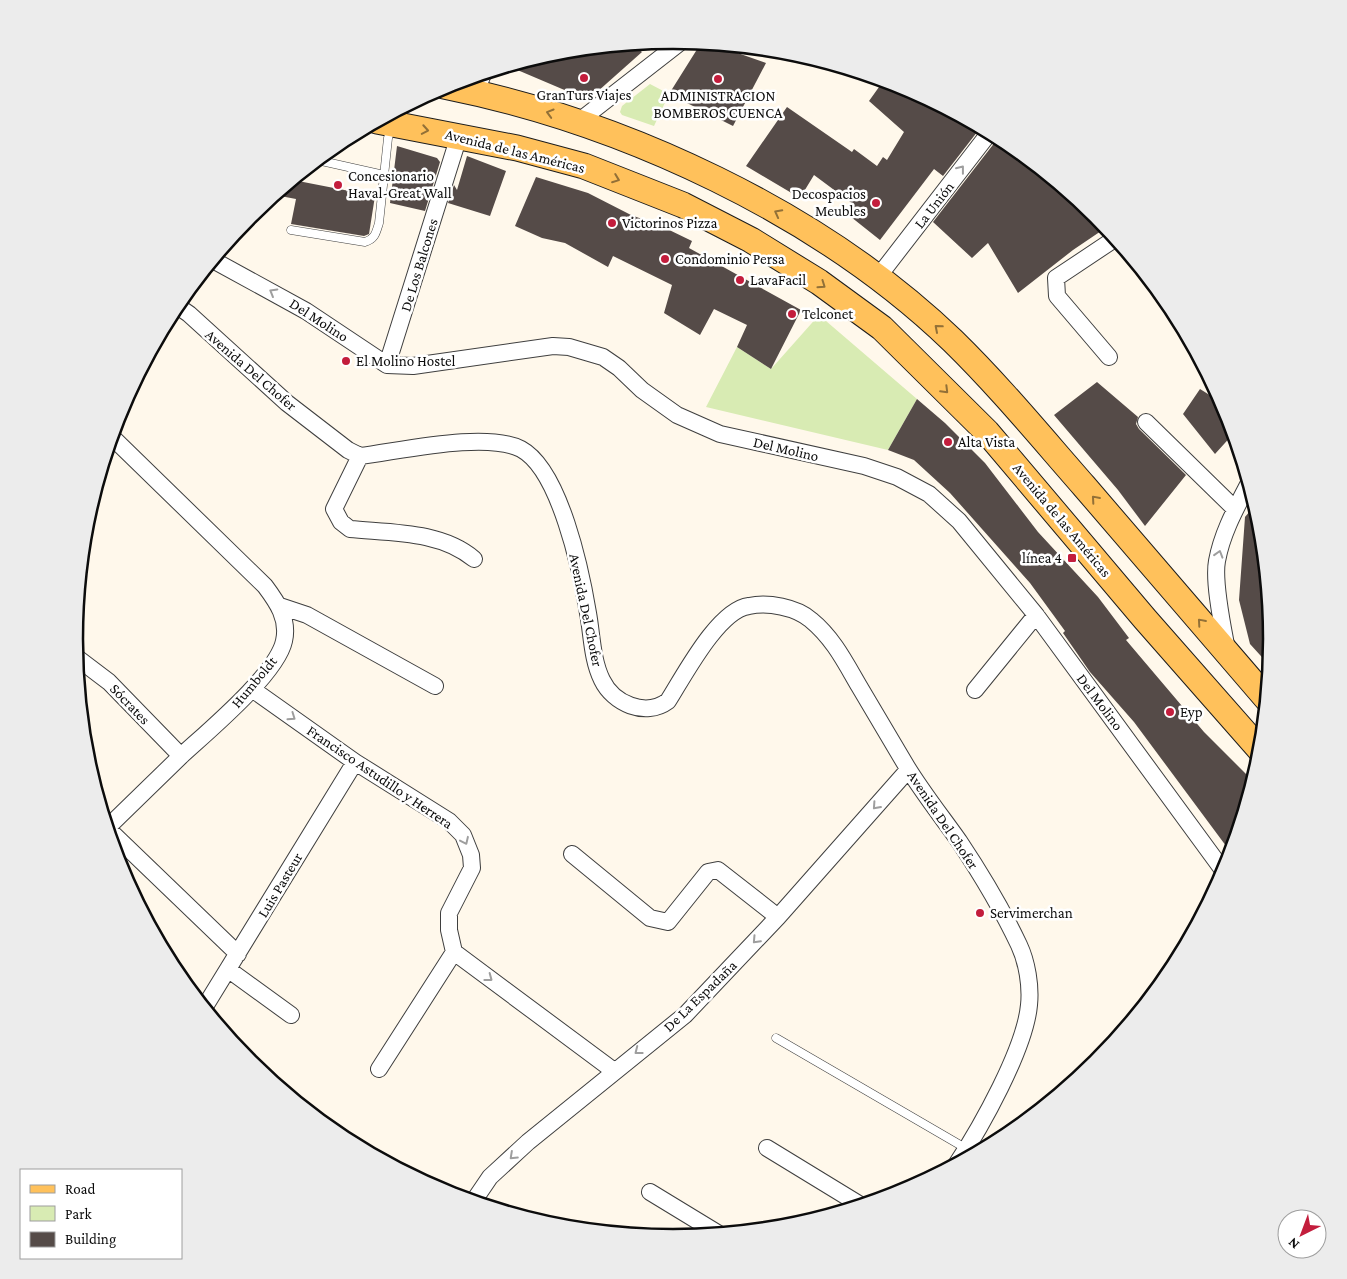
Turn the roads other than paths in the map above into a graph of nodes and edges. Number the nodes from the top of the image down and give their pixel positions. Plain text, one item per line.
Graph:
1 (672, 49) edge
2 (480, 83) edge
3 (578, 122) junction
4 (387, 123) edge
5 (385, 124) edge
6 (459, 136) junction
7 (985, 138) edge
8 (326, 162) edge
9 (384, 175) junction
10 (291, 230) dead end
11 (1110, 242) edge
12 (219, 263) edge
13 (878, 277) junction
14 (183, 310) edge
15 (1109, 356) dead end
16 (387, 365) junction
17 (1146, 422) dead end
18 (117, 442) edge
19 (360, 456) junction
20 (1245, 491) edge
21 (1235, 509) junction
22 (474, 560) dead end
23 (280, 606) junction
24 (1036, 615) junction
25 (1228, 654) junction
26 (84, 663) edge
27 (435, 686) dead end
28 (252, 688) junction
29 (975, 690) dead end
30 (1262, 692) edge
31 (1255, 744) edge
32 (181, 756) junction
33 (355, 762) junction
34 (908, 770) junction
35 (112, 824) edge
36 (118, 839) edge
37 (572, 854) dead end
38 (1220, 864) edge
39 (778, 917) junction
40 (454, 952) junction
41 (238, 954) junction
42 (229, 970) junction
43 (208, 1002) edge
44 (291, 1015) dead end
45 (776, 1038) dead end
46 (379, 1069) dead end
47 (614, 1071) junction
48 (767, 1148) dead end
49 (967, 1149) junction
50 (964, 1154) edge
51 (650, 1192) dead end
52 (477, 1196) edge
53 (855, 1201) edge
54 (711, 1229) edge

1 - 3 street
3 -> 2 main road
13 -> 3 main road
4 -> 6 main road, Avenida de las Américas
5 - 9 lane
6 - 16 street, De Los Balcones
6 -> 31 main road, Avenida de las Américas
13 -> 7 street, La Unión
8 - 9 lane
9 - 10 lane
11 - 15 street
16 -> 12 street, Del Molino
25 -> 13 main road
14 - 19 street, Avenida Del Chofer
16 - 24 street, Del Molino
17 - 21 street
18 - 23 street, Humboldt
19 - 22 street
19 - 34 street, Avenida Del Chofer
20 - 21 street
25 -> 21 street
23 - 27 street
23 - 28 street, Humboldt
24 - 29 street
24 - 38 street, Del Molino
25 - 30 main road
26 - 32 street, Sócrates
28 - 32 street, Humboldt
28 -> 33 street, Francisco Astudillo y Herrera
32 - 35 street, Humboldt
33 -> 40 street, Francisco Astudillo y Herrera
33 - 41 street, Luis Pasteur
34 -> 39 street, De La Espadaña
34 - 49 street, Avenida Del Chofer
36 - 41 street
37 - 39 street
39 -> 47 street, De La Espadaña
40 - 46 street
40 -> 47 street
41 - 42 street, Luis Pasteur
42 - 43 street, Luis Pasteur
42 - 44 street
45 - 49 lane
47 -> 52 street, De La Espadaña
48 - 53 street
49 - 50 street, Avenida Del Chofer
51 - 54 street

